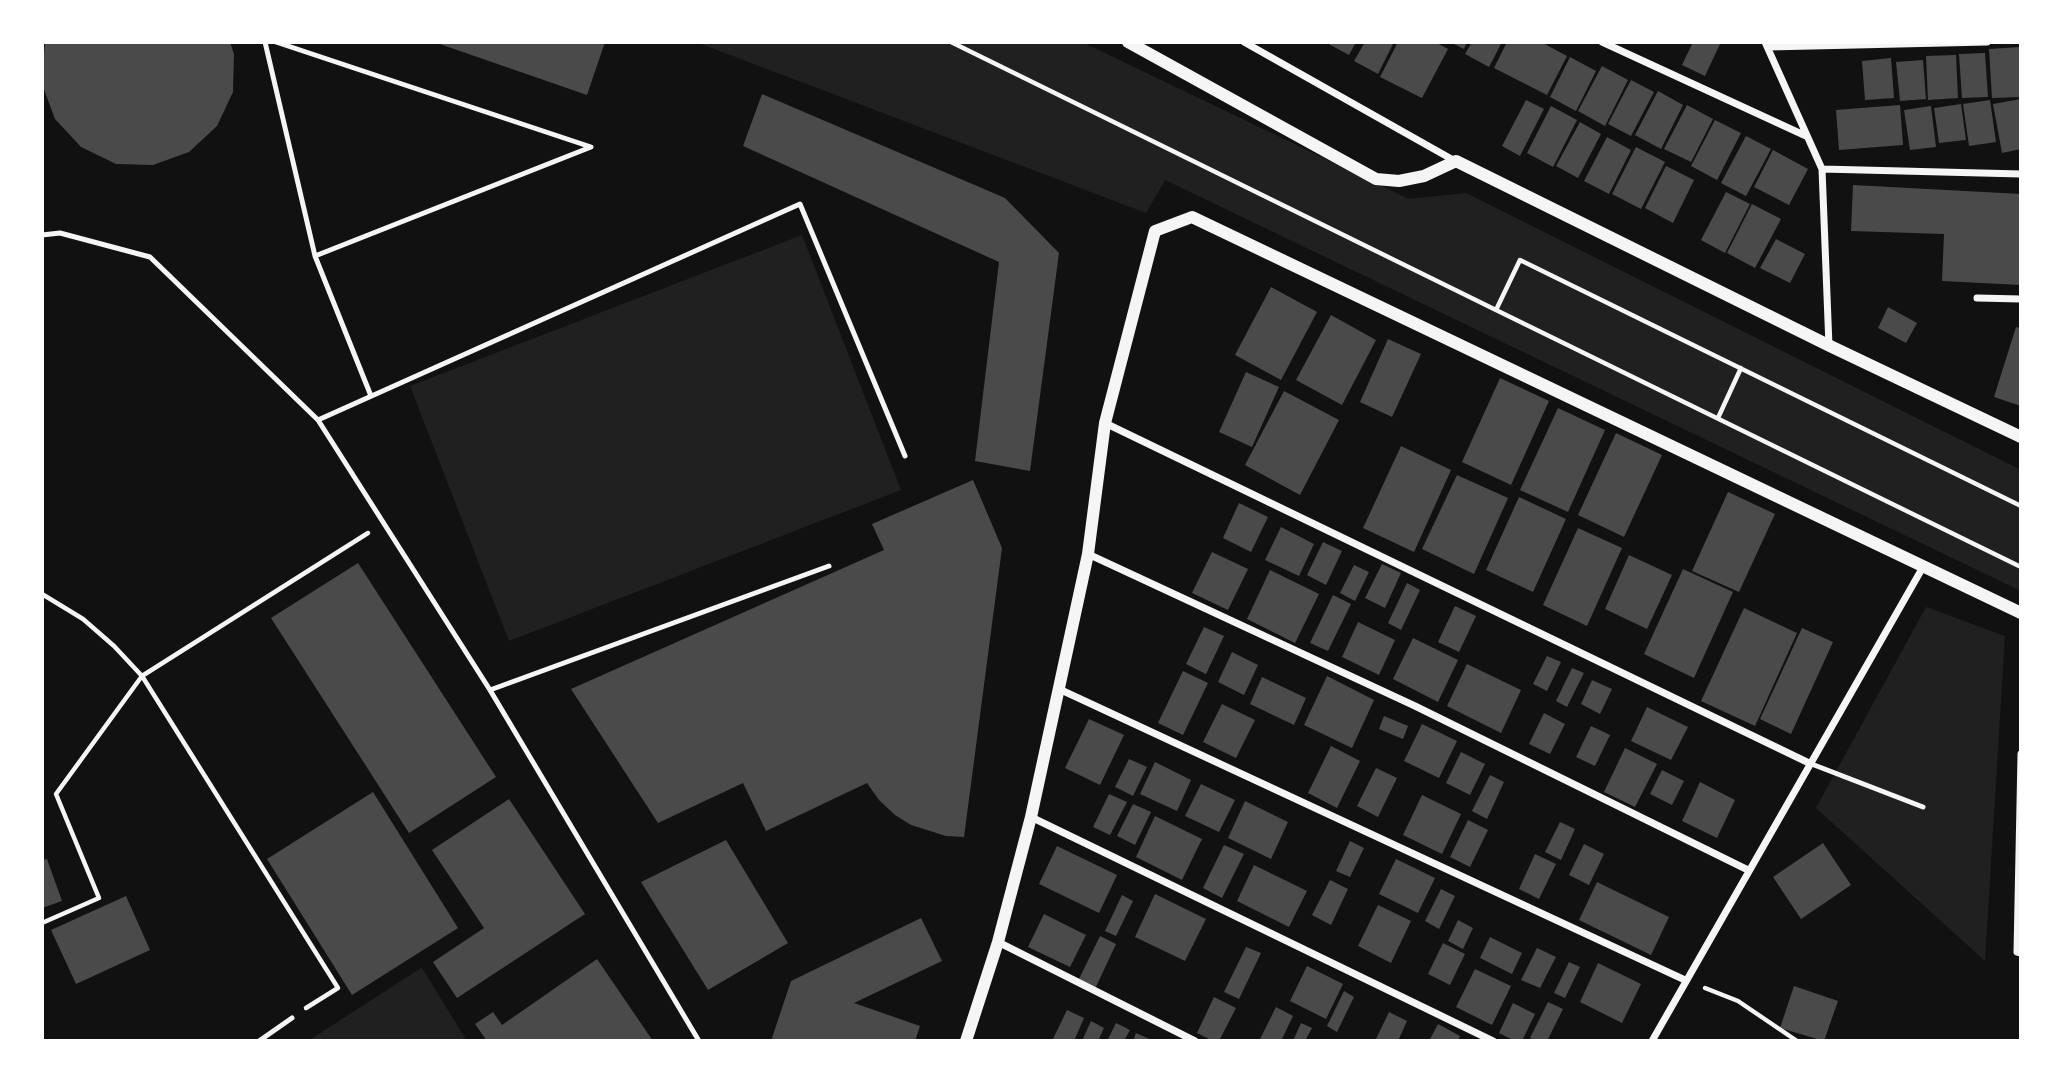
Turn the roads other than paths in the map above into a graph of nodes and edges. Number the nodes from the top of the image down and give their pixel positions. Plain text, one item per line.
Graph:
1 (265, 42) edge
2 (276, 42) edge
3 (1128, 42) edge
4 (1244, 42) edge
5 (1602, 42) edge
6 (1987, 42) edge
7 (1766, 45) edge
8 (1806, 137) junction
9 (1456, 161) junction
10 (1822, 169) junction
11 (2021, 174) edge
12 (42, 235) edge
13 (314, 257) junction
14 (1976, 298) dead end
15 (2021, 299) edge
16 (1829, 346) junction
17 (371, 396) junction
18 (318, 420) junction
19 (1105, 423) junction
20 (2021, 437) edge
21 (905, 456) dead end
22 (1088, 554) junction
23 (829, 566) dead end
24 (1923, 567) junction
25 (2021, 613) edge
26 (1059, 689) junction
27 (490, 690) junction
28 (2021, 754) edge
29 (1809, 763) junction
30 (1923, 807) dead end
31 (1031, 817) junction
32 (1748, 870) junction
33 (999, 942) junction
34 (2019, 953) edge
35 (1685, 980) junction
36 (292, 1018) road end
37 (259, 1041) edge
38 (699, 1041) edge
39 (967, 1041) edge
40 (1195, 1041) edge
41 (1493, 1041) edge
42 (1652, 1041) edge

1 - 13 lane
2 - 13 lane
3 - 9 street
4 - 9 street
5 - 8 street
6 - 7 street
7 - 8 street
8 - 10 street
9 - 16 street
10 - 11 street
10 - 16 street
12 - 18 lane
13 - 17 lane
14 - 15 street
16 - 20 street
17 - 18 lane
17 - 21 lane
18 - 27 lane
19 - 22 street
19 - 24 street
19 - 29 street
22 - 26 street
22 - 32 street
23 - 27 lane
24 - 25 street
24 - 29 street
26 - 31 street
26 - 35 street
27 - 38 lane
28 - 34 street
29 - 30 lane
29 - 32 street
31 - 33 street
31 - 41 street
32 - 35 street
33 - 39 street
33 - 40 street
35 - 42 street
36 - 37 lane

